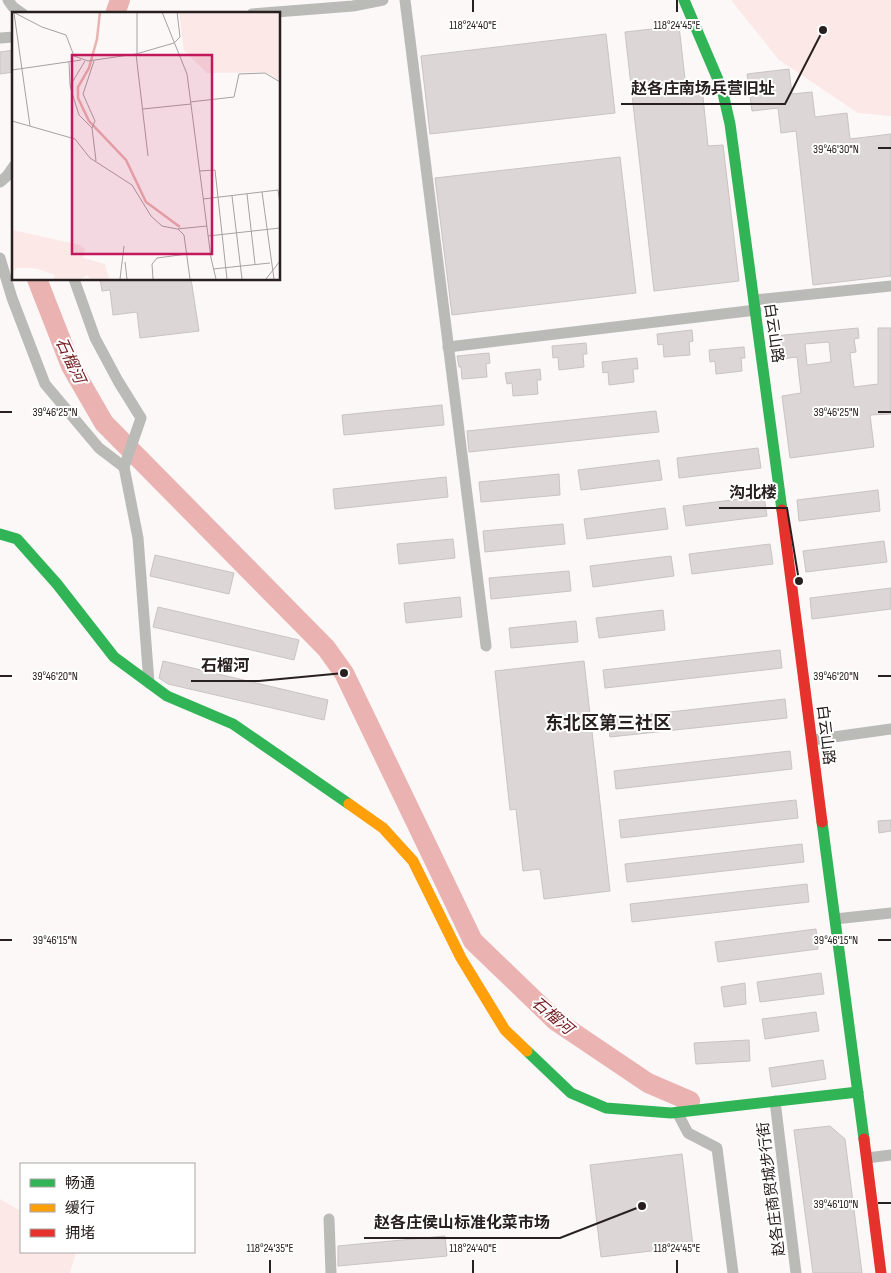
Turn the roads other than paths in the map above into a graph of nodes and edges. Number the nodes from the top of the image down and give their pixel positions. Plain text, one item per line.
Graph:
1 (8, 0) edge
2 (382, 0) edge
3 (405, 0) edge
4 (684, 0) edge
5 (21, 12) edge
6 (277, 12) edge
7 (12, 169) edge
8 (0, 182) edge
9 (0, 258) edge
10 (74, 280) edge
11 (891, 286) edge
12 (755, 305) junction
13 (448, 347) junction
14 (125, 465) junction
15 (0, 534) edge
16 (486, 646) dead end
17 (149, 683) junction
18 (891, 729) edge
19 (812, 740) junction
20 (891, 913) edge
21 (835, 919) junction
22 (858, 1092) junction
23 (776, 1101) junction
24 (677, 1112) junction
25 (891, 1155) edge
26 (867, 1158) junction
27 (330, 1219) dead end
28 (331, 1273) edge
29 (732, 1273) edge
30 (796, 1273) edge
31 (881, 1273) edge

1 - 5 street
2 - 6 street
3 - 13 street
4 - 12 street, 白云山路
7 - 8 street
9 - 14 street
10 - 14 street
11 - 12 street
12 - 13 street
12 - 19 street, 白云山路
13 - 16 street
14 - 17 street
15 - 17 street
17 - 24 street
18 - 19 street
19 - 21 street, 白云山路
20 - 21 street
21 - 22 street, 白云山路
22 - 23 street
22 - 26 street, 白云山路
23 - 24 street
23 - 30 street, 赵各庄商贸城步行街
24 - 29 street
25 - 26 street
26 - 31 street, 白云山路
27 - 28 street

